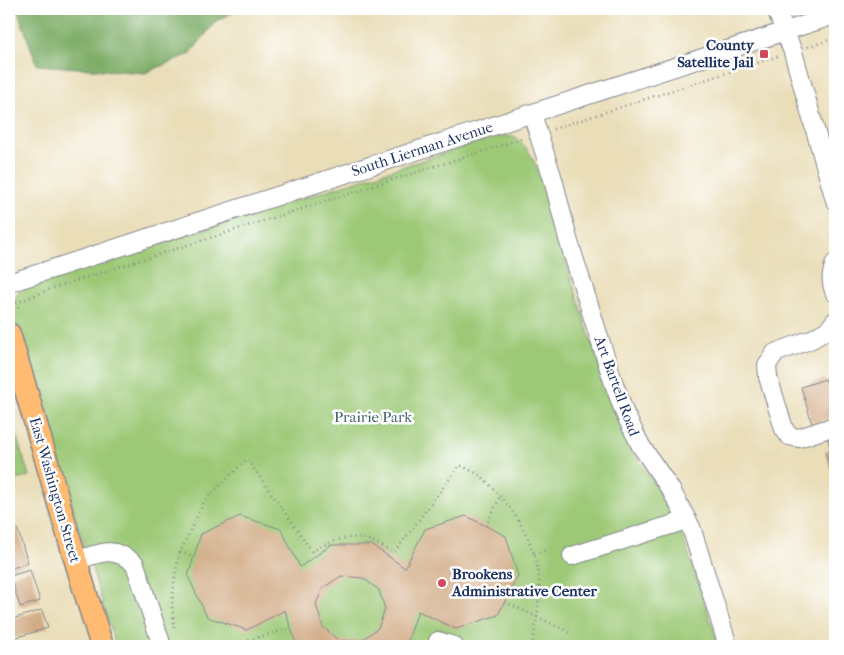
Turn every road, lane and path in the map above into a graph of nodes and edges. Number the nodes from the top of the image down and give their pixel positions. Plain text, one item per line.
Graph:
1 (776, 9) edge
2 (835, 14) edge
3 (784, 30) junction
4 (835, 38) edge
5 (814, 45) dead end
6 (780, 56) dead end
7 (532, 114) junction
8 (563, 125) dead end
9 (519, 140) dead end
10 (835, 200) edge
11 (835, 263) edge
12 (9, 283) edge
13 (835, 293) edge
14 (19, 309) dead end
15 (835, 321) edge
16 (9, 334) edge
17 (9, 379) edge
18 (835, 426) edge
19 (500, 497) junction
20 (687, 520) junction
21 (486, 526) dead end
22 (546, 550) dead end
23 (180, 552) junction
24 (534, 554) junction
25 (194, 556) dead end
26 (572, 556) dead end
27 (75, 561) junction
28 (505, 602) dead end
29 (538, 617) junction
30 (291, 628) dead end
31 (174, 630) dead end
32 (571, 633) dead end
33 (415, 640) dead end
34 (92, 646) edge
35 (102, 646) edge
36 (162, 646) edge
37 (229, 646) edge
38 (412, 646) edge
39 (532, 646) edge
40 (728, 646) edge

1 - 3 street
2 - 3 street, South Lierman Avenue
3 - 7 street, South Lierman Avenue
3 - 10 street
4 - 5 path
6 - 8 path
7 - 12 street, South Lierman Avenue
7 - 20 street, Art Bartell Road
9 - 14 path
11 - 13 street
15 - 18 street
16 - 27 main road, East Washington Street
17 - 34 main road, East Washington Street
19 - 21 path
19 - 23 path
19 - 24 path
20 - 26 street
20 - 40 street, Art Bartell Road
22 - 24 path
23 - 25 path
23 - 31 path
24 - 29 path
27 - 35 main road, East Washington Street
27 - 36 street
28 - 29 path
29 - 32 path
29 - 39 path
30 - 37 path
33 - 38 path

